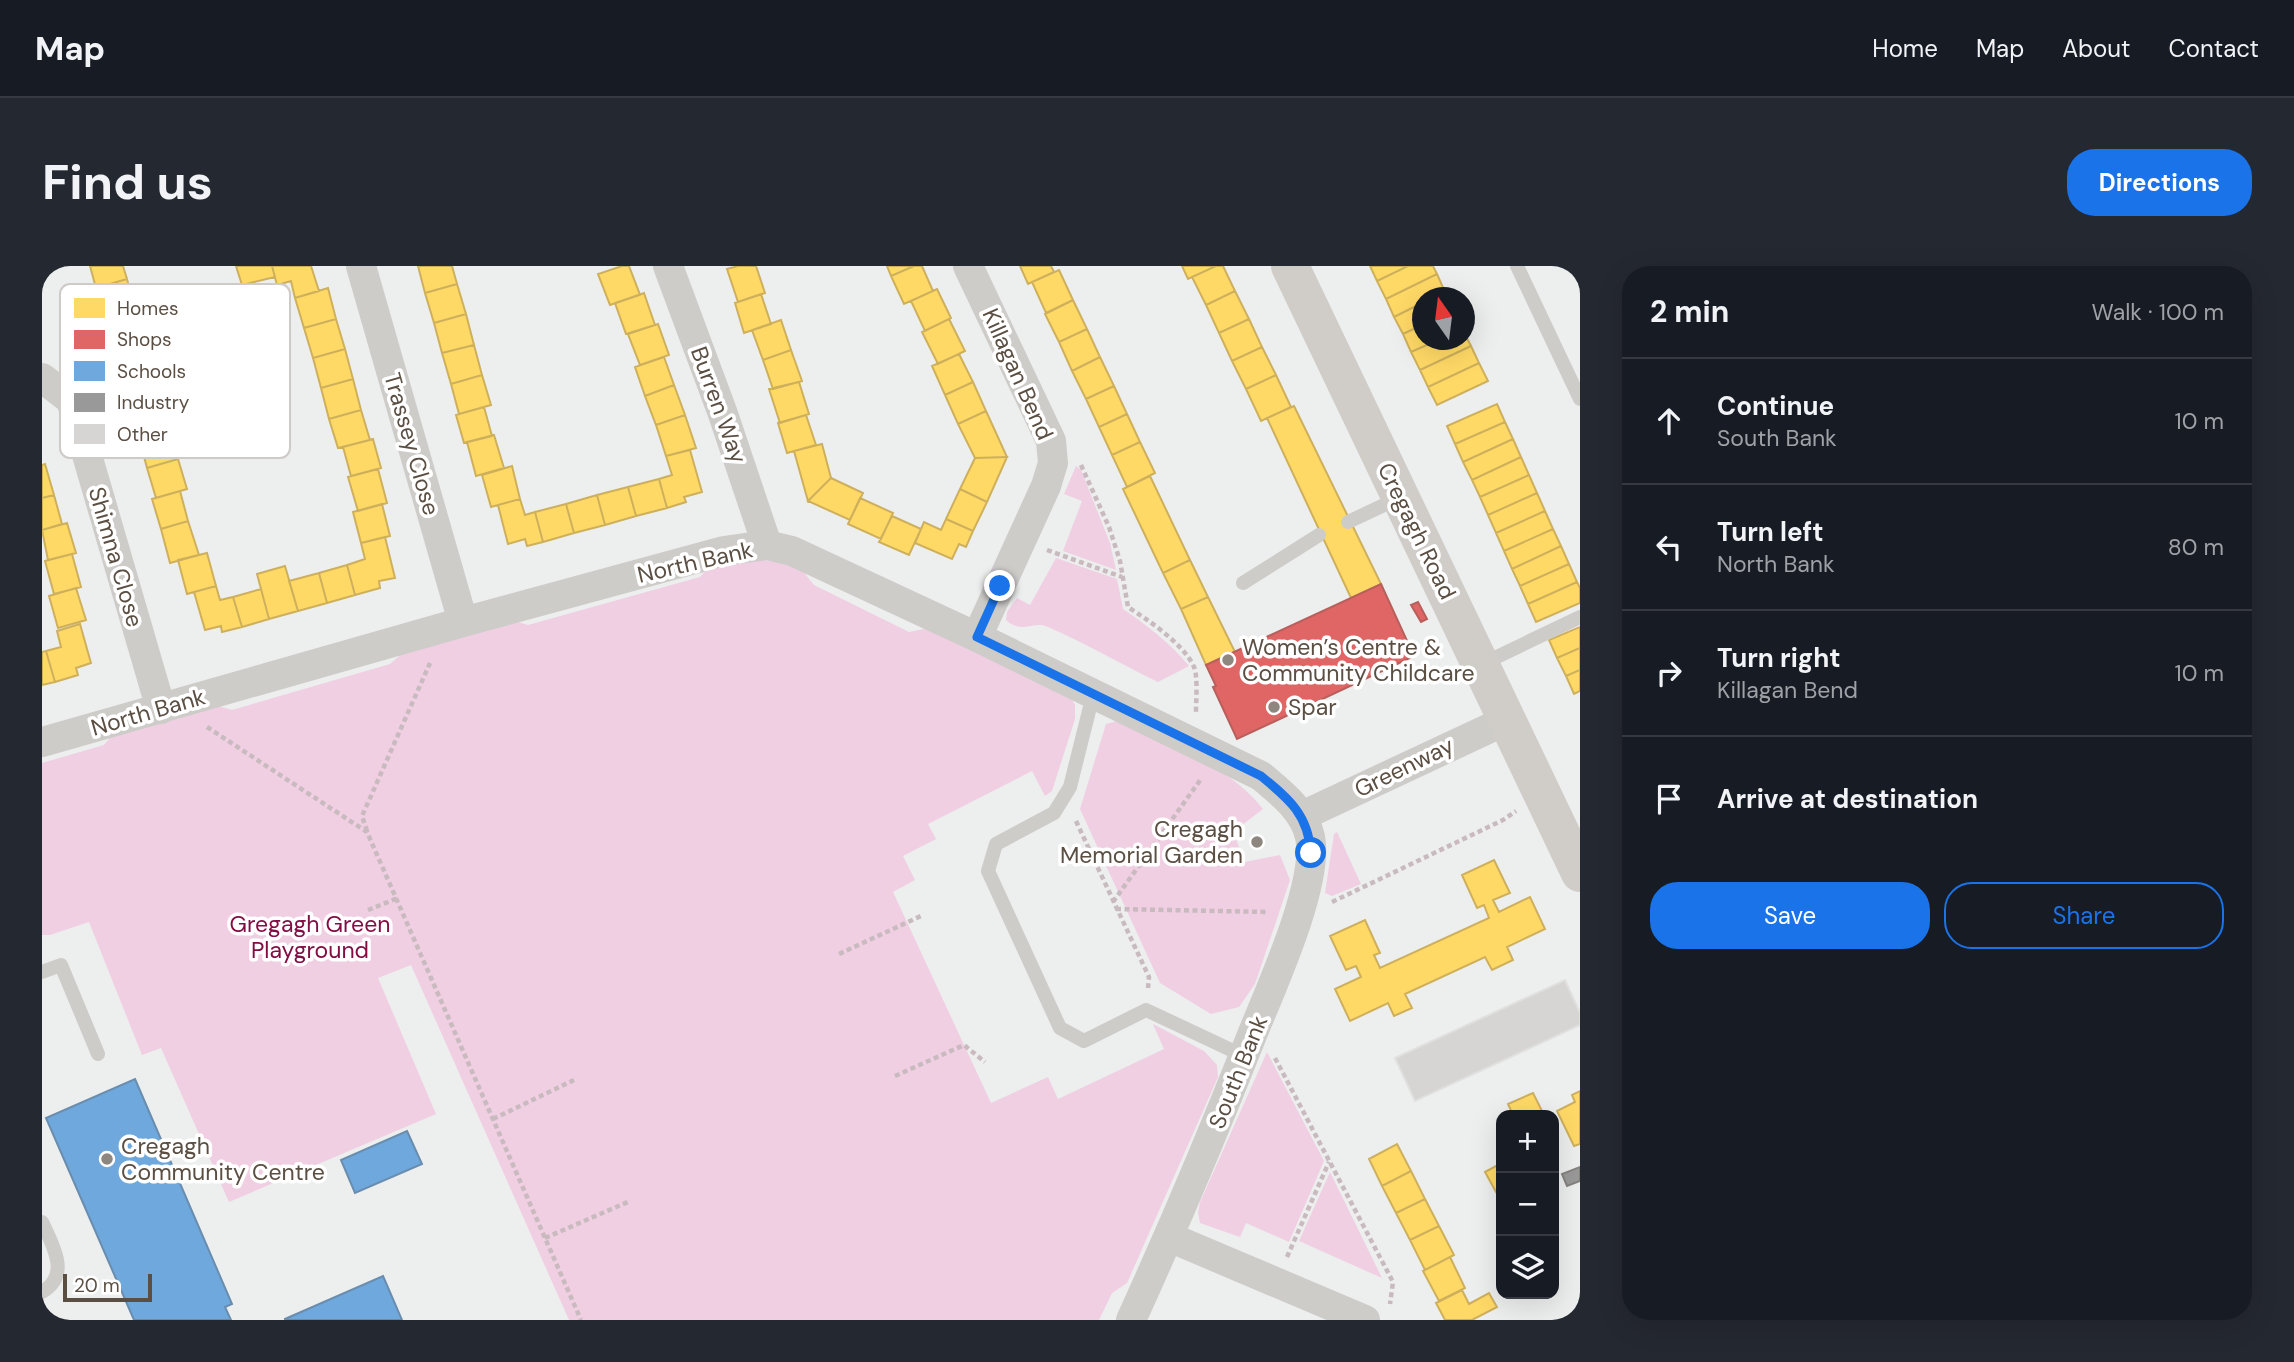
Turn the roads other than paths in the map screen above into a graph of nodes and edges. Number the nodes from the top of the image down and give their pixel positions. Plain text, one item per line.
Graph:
1 (361, 266) edge
2 (668, 266) edge
3 (968, 266) edge
4 (1290, 266) edge
5 (1517, 266) edge
6 (42, 378) edge
7 (60, 392) edge
8 (1580, 399) edge
9 (88, 458) edge
10 (1401, 497) junction
11 (1349, 522) dead end
12 (1319, 535) dead end
13 (767, 545) junction
14 (1242, 583) dead end
15 (1580, 617) edge
16 (452, 625) junction
17 (977, 637) junction
18 (1481, 664) junction
19 (1093, 695) junction
20 (160, 709) junction
21 (1507, 720) junction
22 (42, 742) edge
23 (1302, 816) junction
24 (1579, 868) edge
25 (42, 972) edge
26 (1248, 1046) junction
27 (98, 1054) dead end
28 (42, 1222) edge
29 (1169, 1237) junction
30 (42, 1292) edge
31 (1377, 1314) edge
32 (1131, 1320) edge

1 - 16 street, Trassey Close
2 - 13 street, Burren Way
3 - 17 street, Killagan Bend
4 - 10 street, Cregagh Road
5 - 8 lane
6 - 7 street, Shimna Close
9 - 20 street, Shimna Close
10 - 11 lane
10 - 18 street, Cregagh Road
12 - 14 lane
13 - 16 street, North Bank
13 - 17 street, North Bank
15 - 18 lane
16 - 20 street, North Bank
17 - 19 street, North Bank
18 - 21 street, Cregagh Road
19 - 23 street, North Bank
19 - 26 lane
20 - 22 street, North Bank
21 - 23 street, Greenway
21 - 24 street, Cregagh Road
23 - 26 street, South Bank
25 - 27 lane
26 - 29 street, South Bank
28 - 30 lane
29 - 31 street
29 - 32 street, South Bank

